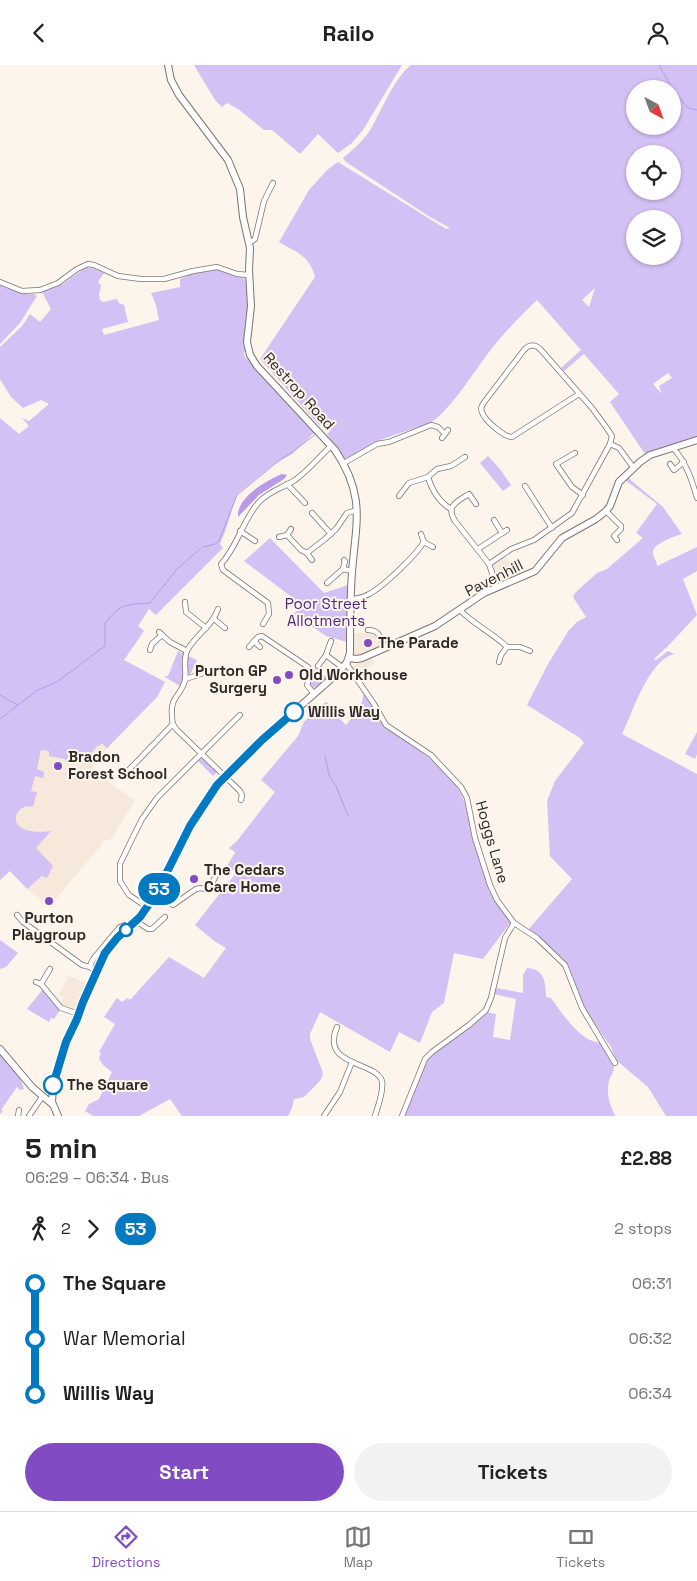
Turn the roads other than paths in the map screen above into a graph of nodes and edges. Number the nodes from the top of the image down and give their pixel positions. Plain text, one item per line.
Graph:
1 (168, 65) edge
2 (273, 183) dead end
3 (249, 243) junction
4 (249, 275) junction
5 (0, 282) edge
6 (579, 394) junction
7 (445, 434) dead end
8 (697, 440) edge
9 (610, 444) junction
10 (331, 446) junction
11 (673, 448) junction
12 (575, 453) dead end
13 (462, 458) dead end
14 (344, 463) junction
15 (684, 463) junction
16 (556, 464) junction
17 (670, 464) dead end
18 (633, 467) junction
19 (551, 468) dead end
20 (428, 477) junction
21 (287, 484) junction
22 (525, 486) dead end
23 (400, 492) dead end
24 (583, 495) junction
25 (697, 498) edge
26 (305, 503) dead end
27 (476, 503) dead end
28 (452, 509) junction
29 (357, 510) junction
30 (311, 511) dead end
31 (606, 511) junction
32 (494, 520) dead end
33 (552, 528) junction
34 (291, 529) dead end
35 (240, 531) junction
36 (331, 534) junction
37 (421, 534) dead end
38 (288, 535) junction
39 (279, 537) dead end
40 (617, 540) dead end
41 (256, 541) dead end
42 (424, 542) junction
43 (433, 547) dead end
44 (478, 549) junction
45 (307, 553) junction
46 (312, 560) dead end
47 (344, 560) dead end
48 (489, 564) junction
49 (343, 569) junction
50 (352, 571) junction
51 (327, 583) dead end
52 (497, 587) junction
53 (350, 600) junction
54 (186, 602) dead end
55 (218, 609) dead end
56 (460, 610) junction
57 (214, 619) junction
58 (263, 624) dead end
59 (206, 628) junction
60 (225, 628) dead end
61 (370, 629) dead end
62 (254, 641) junction
63 (331, 641) dead end
64 (249, 647) dead end
65 (260, 647) dead end
66 (507, 647) junction
67 (384, 648) junction
68 (150, 650) dead end
69 (187, 651) junction
70 (530, 651) dead end
71 (326, 655) junction
72 (349, 658) junction
73 (499, 662) dead end
74 (318, 665) dead end
75 (344, 666) junction
76 (212, 669) dead end
77 (185, 679) junction
78 (314, 694) junction
79 (240, 715) dead end
80 (173, 725) junction
81 (201, 753) junction
82 (124, 775) dead end
83 (224, 777) junction
84 (243, 796) dead end
85 (218, 873) dead end
86 (156, 894) junction
87 (147, 907) junction
88 (18, 915) dead end
89 (165, 917) dead end
90 (136, 921) junction
91 (514, 923) junction
92 (50, 969) dead end
93 (93, 970) junction
94 (79, 1014) junction
95 (337, 1027) dead end
96 (0, 1049) edge
97 (352, 1062) junction
98 (615, 1063) dead end
99 (53, 1087) junction
100 (42, 1097) junction
101 (52, 1105) junction
102 (18, 1110) dead end
103 (58, 1115) edge
104 (18, 1116) edge
105 (29, 1116) edge
106 (324, 1116) edge
107 (375, 1116) edge
108 (402, 1116) edge

1 - 3 street, Restrop Road
2 - 3 street
3 - 4 street, Restrop Road
4 - 5 street
4 - 10 street, Restrop Road
6 - 6 street
6 - 9 street
7 - 14 street
8 - 11 street
9 - 18 street
9 - 24 street
10 - 14 street, Restrop Road
10 - 21 street
11 - 15 street
11 - 18 street
12 - 16 street
13 - 20 street
14 - 29 street, Restrop Road
15 - 17 street
15 - 25 street
16 - 19 street
16 - 24 street
18 - 31 street
20 - 23 street
20 - 28 street
21 - 26 street
21 - 35 street
22 - 33 street
24 - 33 street
27 - 28 street
28 - 44 street
29 - 36 street
29 - 50 street, Restrop Road
30 - 36 street
31 - 40 street
31 - 52 street, Pavenhill
32 - 44 street
33 - 48 street
34 - 38 street
35 - 41 street
35 - 58 street
36 - 45 street
37 - 42 street
38 - 39 street
38 - 45 street
42 - 43 street
42 - 53 street
44 - 48 street
45 - 46 street
47 - 49 street
48 - 52 street
49 - 50 street
49 - 51 street
50 - 53 street, Restrop Road
52 - 56 street, Pavenhill
53 - 72 street, Restrop Road
54 - 59 street
55 - 57 street
56 - 66 street
56 - 67 street, Pavenhill
57 - 59 street
57 - 60 street
59 - 69 street
61 - 67 street
62 - 64 street
62 - 65 street
62 - 78 street
63 - 71 street
66 - 70 street
66 - 73 street
67 - 72 street, Pavenhill
68 - 69 street
69 - 77 street
71 - 74 street
71 - 75 street, Hoggs Lane
72 - 75 street
75 - 78 street
75 - 91 street, Hoggs Lane
76 - 77 street
77 - 80 street
78 - 83 street
79 - 81 street
80 - 81 street
80 - 82 street
81 - 83 street
81 - 87 street
83 - 84 street
83 - 86 street
85 - 86 street
86 - 87 street
87 - 90 street
88 - 93 street
89 - 90 street
90 - 93 street
91 - 98 street, Hoggs Lane
91 - 108 street
92 - 94 street
93 - 94 street
94 - 99 street
95 - 97 street
96 - 100 street
97 - 106 street
97 - 107 street
99 - 100 street
99 - 101 street
100 - 101 street
100 - 105 street
101 - 103 street
102 - 104 street

